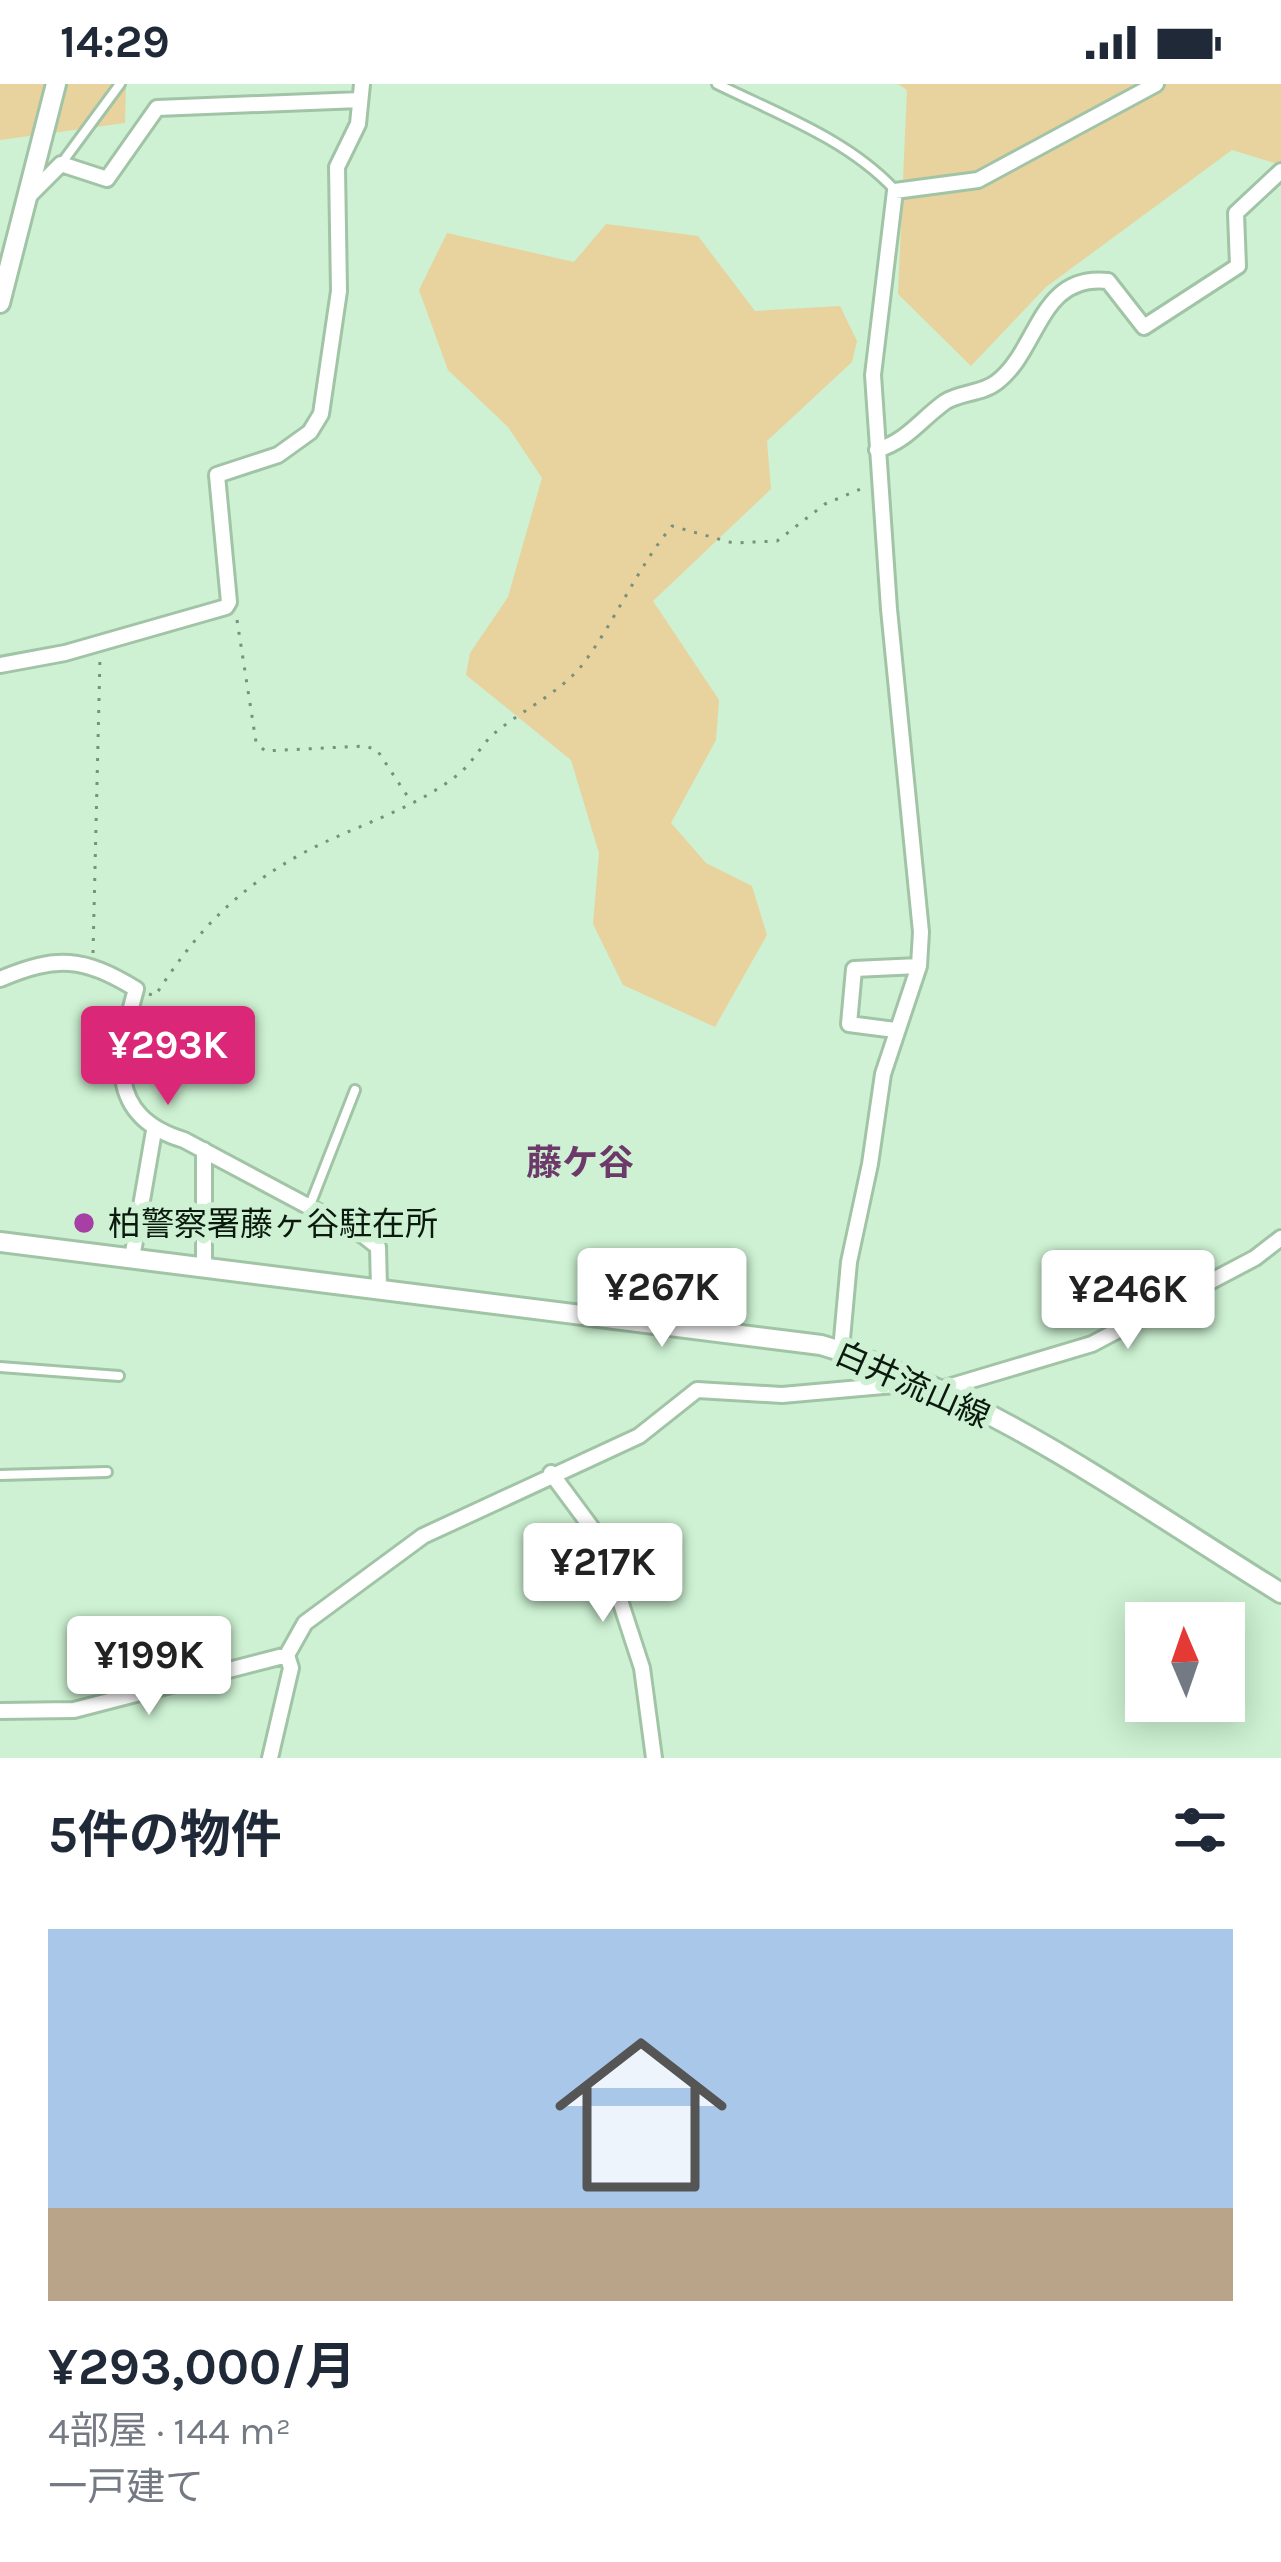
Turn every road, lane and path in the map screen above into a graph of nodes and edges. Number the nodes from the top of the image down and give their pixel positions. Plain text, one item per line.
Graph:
1 (56, 84) edge
2 (120, 84) edge
3 (717, 84) edge
4 (1156, 84) edge
5 (361, 92) edge
6 (61, 164) junction
7 (1281, 170) edge
8 (895, 190) junction
9 (25, 200) junction
10 (0, 303) edge
11 (877, 450) junction
12 (879, 482) junction
13 (229, 602) junction
14 (100, 643) junction
15 (0, 664) edge
16 (411, 803) junction
17 (92, 965) junction
18 (919, 966) junction
19 (0, 979) edge
20 (136, 989) junction
21 (896, 1030) junction
22 (356, 1090) dead end
23 (154, 1131) junction
24 (204, 1150) junction
25 (309, 1206) junction
26 (1281, 1238) edge
27 (0, 1241) edge
28 (132, 1258) junction
29 (204, 1267) junction
30 (379, 1287) junction
31 (841, 1350) junction
32 (0, 1367) edge
33 (119, 1376) dead end
34 (930, 1386) junction
35 (106, 1472) dead end
36 (551, 1473) junction
37 (0, 1475) edge
38 (1281, 1593) edge
39 (287, 1655) junction
40 (0, 1711) edge
41 (270, 1758) edge
42 (654, 1758) edge

1 - 9 main road
2 - 6 lane
3 - 8 lane
4 - 8 street
5 - 6 street
5 - 13 street
6 - 9 street
7 - 11 street
8 - 11 street
9 - 10 main road
11 - 12 street
12 - 16 path
12 - 18 street
13 - 14 street
13 - 16 path
14 - 15 street
14 - 17 path
16 - 20 path
17 - 19 street
17 - 20 street
18 - 21 street
18 - 21 street
20 - 23 street
21 - 31 street
22 - 25 lane
23 - 24 street
23 - 28 street
24 - 25 street
24 - 29 street
25 - 30 street
26 - 34 street
27 - 28 main road, 白井流山線
28 - 29 main road, 白井流山線
29 - 30 main road, 白井流山線
30 - 31 main road, 白井流山線
31 - 34 main road, 白井流山線
32 - 33 lane
34 - 36 street
34 - 38 main road, 白井流山線
35 - 37 lane
36 - 39 street
36 - 42 street
39 - 40 street
39 - 41 street

